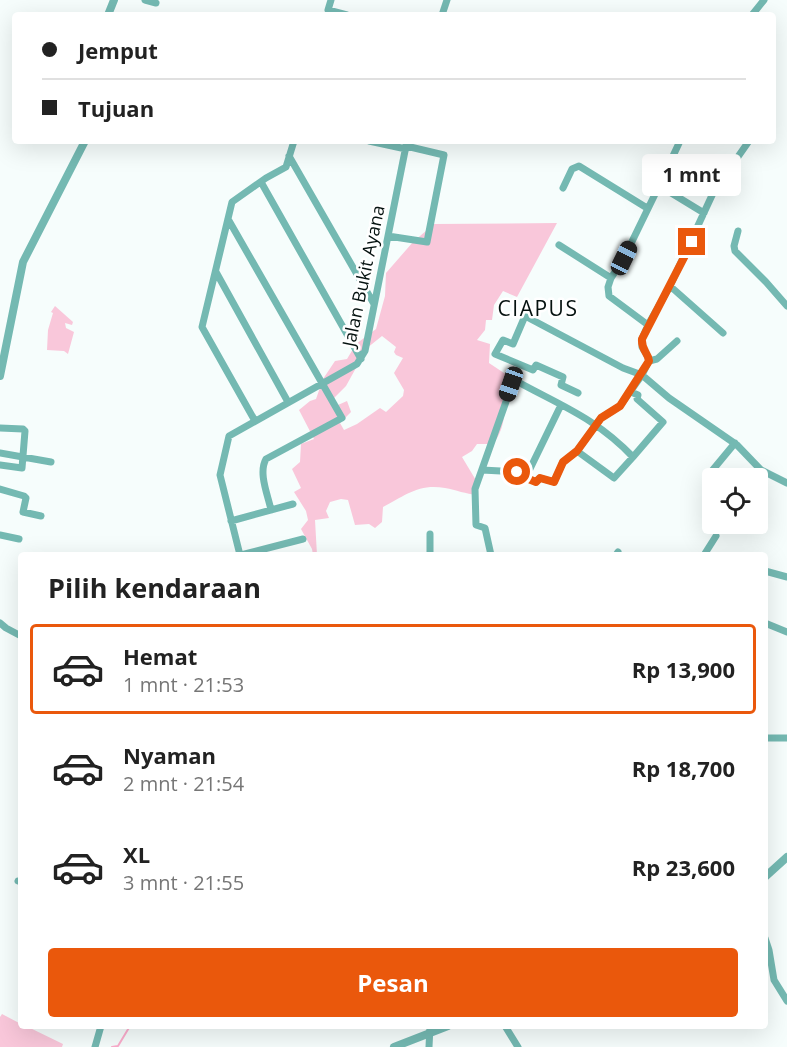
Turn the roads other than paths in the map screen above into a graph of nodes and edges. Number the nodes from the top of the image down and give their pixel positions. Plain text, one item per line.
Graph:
1 (145, 0) edge
2 (331, 0) edge
3 (764, 0) edge
4 (156, 3) dead end
5 (336, 12) edge
6 (754, 12) edge
7 (83, 144) edge
8 (293, 144) edge
9 (679, 144) edge
10 (747, 144) edge
11 (406, 145) edge
12 (289, 156) junction
13 (261, 182) junction
14 (563, 188) dead end
15 (658, 188) junction
16 (647, 208) junction
17 (704, 213) junction
18 (228, 219) junction
19 (738, 231) dead end
20 (388, 236) junction
21 (559, 245) dead end
22 (216, 272) junction
23 (611, 278) junction
24 (670, 286) junction
25 (374, 304) junction
26 (787, 306) edge
27 (648, 324) junction
28 (723, 333) dead end
29 (4, 340) edge
30 (677, 340) dead end
31 (361, 359) junction
32 (649, 361) junction
33 (642, 375) junction
34 (0, 376) edge
35 (322, 384) junction
36 (631, 392) junction
37 (578, 393) dead end
38 (288, 402) junction
39 (561, 405) junction
40 (255, 421) junction
41 (595, 424) junction
42 (0, 428) edge
43 (735, 443) junction
44 (577, 451) junction
45 (0, 453) edge
46 (24, 457) junction
47 (633, 457) junction
48 (51, 462) dead end
49 (0, 465) edge
50 (714, 468) edge
51 (482, 470) junction
52 (527, 475) junction
53 (787, 483) edge
54 (0, 489) edge
55 (293, 504) dead end
56 (271, 510) junction
57 (41, 516) dead end
58 (231, 520) junction
59 (0, 534) edge
60 (430, 534) dead end
61 (716, 536) dead end
62 (303, 539) dead end
63 (19, 540) dead end
64 (239, 552) edge
65 (252, 552) edge
66 (430, 552) edge
67 (490, 552) edge
68 (706, 552) edge
69 (768, 573) edge
70 (787, 577) edge
71 (0, 623) edge
72 (768, 624) edge
73 (787, 632) edge
74 (18, 634) edge
75 (768, 738) edge
76 (787, 738) edge
77 (787, 857) edge
78 (768, 874) edge
79 (768, 947) edge
80 (787, 1001) edge
81 (99, 1029) edge
82 (507, 1029) edge
83 (430, 1030) edge
84 (95, 1046) edge
85 (394, 1047) edge
86 (429, 1047) edge
87 (518, 1047) edge

1 - 4 street
2 - 5 street
3 - 6 street
7 - 29 street
8 - 12 street
9 - 15 street
10 - 17 street
11 - 20 street, Jalan Bukit Ayana
11 - 20 street
12 - 13 street
12 - 25 street
13 - 18 street
13 - 31 street
14 - 16 street
15 - 16 street
15 - 17 street
16 - 23 street
17 - 24 street
18 - 22 street
18 - 35 street
19 - 26 street
20 - 25 street, Jalan Bukit Ayana
21 - 23 street
22 - 38 street
22 - 40 street
23 - 27 street
24 - 27 street
24 - 28 street
25 - 31 street, Jalan Bukit Ayana
27 - 32 street
29 - 34 street
30 - 32 street
31 - 35 street, Jalan Bukit Ayana
32 - 33 street
33 - 36 street
33 - 37 street
33 - 43 street
35 - 38 street, Jalan Bukit Ayana
35 - 56 street
36 - 41 street
36 - 47 street
38 - 40 street, Jalan Bukit Ayana
39 - 41 street
39 - 51 street
39 - 52 street
40 - 58 street, Jalan Bukit Ayana
41 - 44 street
41 - 47 street
42 - 46 street
43 - 50 street
43 - 53 street
44 - 47 street
44 - 52 street
45 - 46 street
46 - 48 street
46 - 49 street
51 - 52 street
51 - 67 street
54 - 57 street
55 - 56 street
56 - 58 street
58 - 64 street, Jalan Bukit Ayana
59 - 63 street
60 - 66 street
61 - 68 street
62 - 65 street
69 - 70 street
71 - 74 street
72 - 73 street
75 - 76 street
77 - 78 street
79 - 80 street
81 - 84 street
82 - 87 street
83 - 85 street
83 - 86 street

